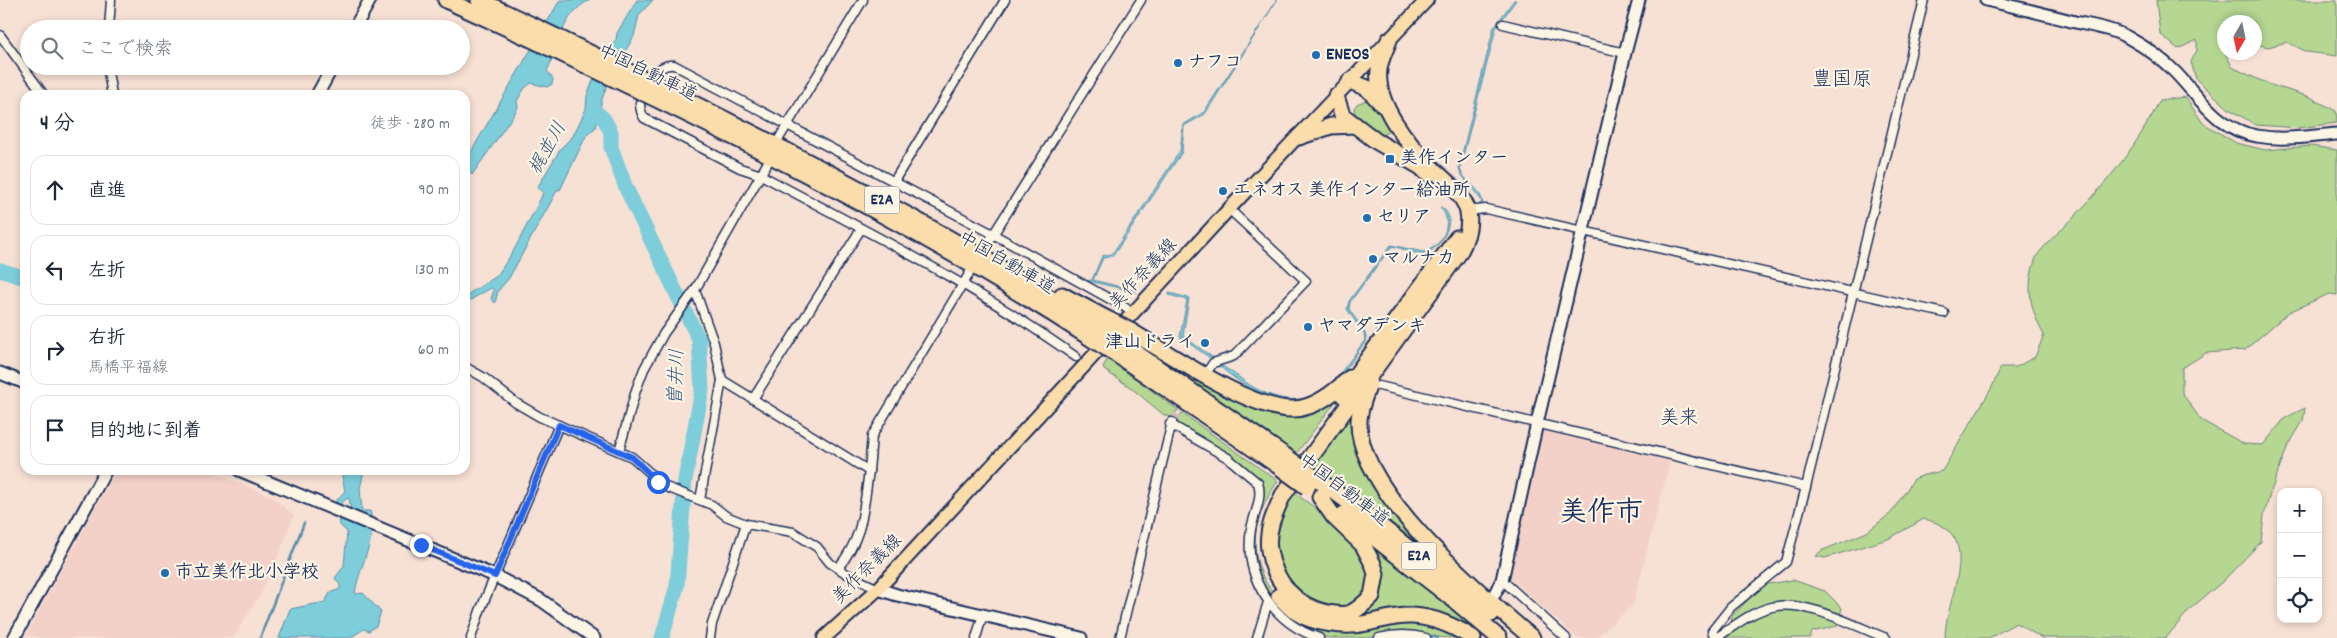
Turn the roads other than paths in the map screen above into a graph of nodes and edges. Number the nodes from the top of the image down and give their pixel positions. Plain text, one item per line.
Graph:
1 (111, 0) edge
2 (370, 0) edge
3 (446, 0) edge
4 (479, 0) edge
5 (863, 0) edge
6 (1005, 0) edge
7 (1142, 0) edge
8 (1639, 0) edge
9 (1924, 0) edge
10 (1986, 0) edge
11 (1422, 1) edge
12 (110, 20) edge
13 (359, 20) edge
14 (1503, 24) dead end
15 (532, 32) junction
16 (0, 35) edge
17 (1390, 40) junction
18 (1625, 53) junction
19 (20, 62) edge
20 (29, 75) edge
21 (109, 75) edge
22 (328, 75) edge
23 (1350, 81) junction
24 (40, 90) edge
25 (111, 90) edge
26 (320, 90) edge
27 (653, 90) junction
28 (1336, 96) junction
29 (1383, 104) junction
30 (787, 124) junction
31 (1355, 126) junction
32 (2337, 134) edge
33 (780, 137) dead end
34 (1299, 137) junction
35 (768, 162) dead end
36 (761, 175) junction
37 (894, 181) junction
38 (1229, 209) junction
39 (1476, 210) dead end
40 (861, 229) junction
41 (1582, 231) junction
42 (994, 234) junction
43 (986, 246) dead end
44 (969, 274) dead end
45 (963, 284) junction
46 (694, 291) junction
47 (1853, 293) junction
48 (1126, 308) dead end
49 (1944, 313) dead end
50 (1101, 330) junction
51 (1076, 356) dead end
52 (1379, 362) junction
53 (470, 370) edge
54 (1207, 372) tunnel mouth
55 (1358, 372) junction
56 (0, 373) edge
57 (722, 380) junction
58 (20, 381) edge
59 (1379, 386) dead end
60 (754, 399) junction
61 (1537, 423) junction
62 (559, 425) junction
63 (619, 451) junction
64 (869, 471) junction
65 (103, 475) edge
66 (251, 475) edge
67 (1310, 482) junction
68 (1806, 487) junction
69 (1320, 496) junction
70 (698, 499) junction
71 (746, 524) junction
72 (838, 568) junction
73 (495, 576) junction
74 (1502, 580) junction
75 (878, 588) junction
76 (1494, 595) dead end
77 (1268, 602) junction
78 (983, 614) junction
79 (1055, 635) edge
80 (1463, 637) edge
81 (14, 638) edge
82 (471, 638) edge
83 (594, 638) edge
84 (710, 638) edge
85 (824, 638) edge
86 (976, 638) edge
87 (1081, 638) edge
88 (1120, 638) edge
89 (1257, 638) edge
90 (1319, 638) edge
91 (1379, 638) edge
92 (1426, 638) edge
93 (1499, 638) edge
94 (1520, 638) edge
95 (1532, 638) edge
96 (1566, 638) edge
97 (1715, 638) edge
98 (1886, 638) edge

1 - 12 street
2 - 13 street
3 - 15 highway, 中国自動車道 / E2A
4 - 15 highway, 中国自動車道 / E2A
5 - 30 street
6 - 37 street
7 - 42 street
8 - 18 street
9 - 47 street
10 - 32 street
11 - 17 main road, 美作奈義線
14 - 18 street
15 - 27 highway, 中国自動車道 / E2A, bridge
16 - 19 street
17 - 23 main road, 美作奈義線
17 - 29 highway
18 - 41 street
20 - 24 street
21 - 25 street
22 - 26 street
23 - 28 main road, 美作奈義線
23 - 29 highway
27 - 50 highway, 中国自動車道 / E2A
27 - 50 highway, 中国自動車道 / E2A
28 - 31 highway
28 - 34 main road, 美作奈義線
29 - 52 highway
30 - 33 street
30 - 36 street
30 - 37 street
31 - 34 highway
31 - 55 highway
34 - 38 main road, 美作奈義線
35 - 36 street
36 - 40 street
36 - 46 street
37 - 42 street
38 - 54 street
38 - 75 main road, 美作奈義線
39 - 41 street
40 - 45 street
40 - 60 street
41 - 47 street
41 - 61 street
42 - 43 street
42 - 48 street
44 - 45 street
45 - 51 street
45 - 64 street
46 - 57 street
46 - 63 street
47 - 49 street
47 - 68 street
50 - 55 highway, bridge
50 - 67 highway, 中国自動車道 / E2A, bridge
52 - 69 highway
52 - 95 highway
53 - 62 street
55 - 80 highway
56 - 58 street
57 - 60 street
57 - 70 street
59 - 61 street
60 - 64 street
61 - 68 street
61 - 74 street
62 - 63 street
62 - 73 street
63 - 70 street
64 - 72 street
65 - 81 street
66 - 73 street
67 - 69 highway, 中国自動車道 / E2A
67 - 94 highway, 中国自動車道 / E2A
68 - 97 street
69 - 93 highway, 中国自動車道 / E2A
70 - 71 street
71 - 72 street
71 - 84 street
72 - 75 street
73 - 82 street
73 - 83 street
74 - 76 street
74 - 96 street
75 - 78 street
75 - 85 main road, 美作奈義線
77 - 88 street
77 - 89 street
77 - 90 street
78 - 79 street
78 - 86 street
79 - 87 street
91 - 92 street
97 - 98 street

